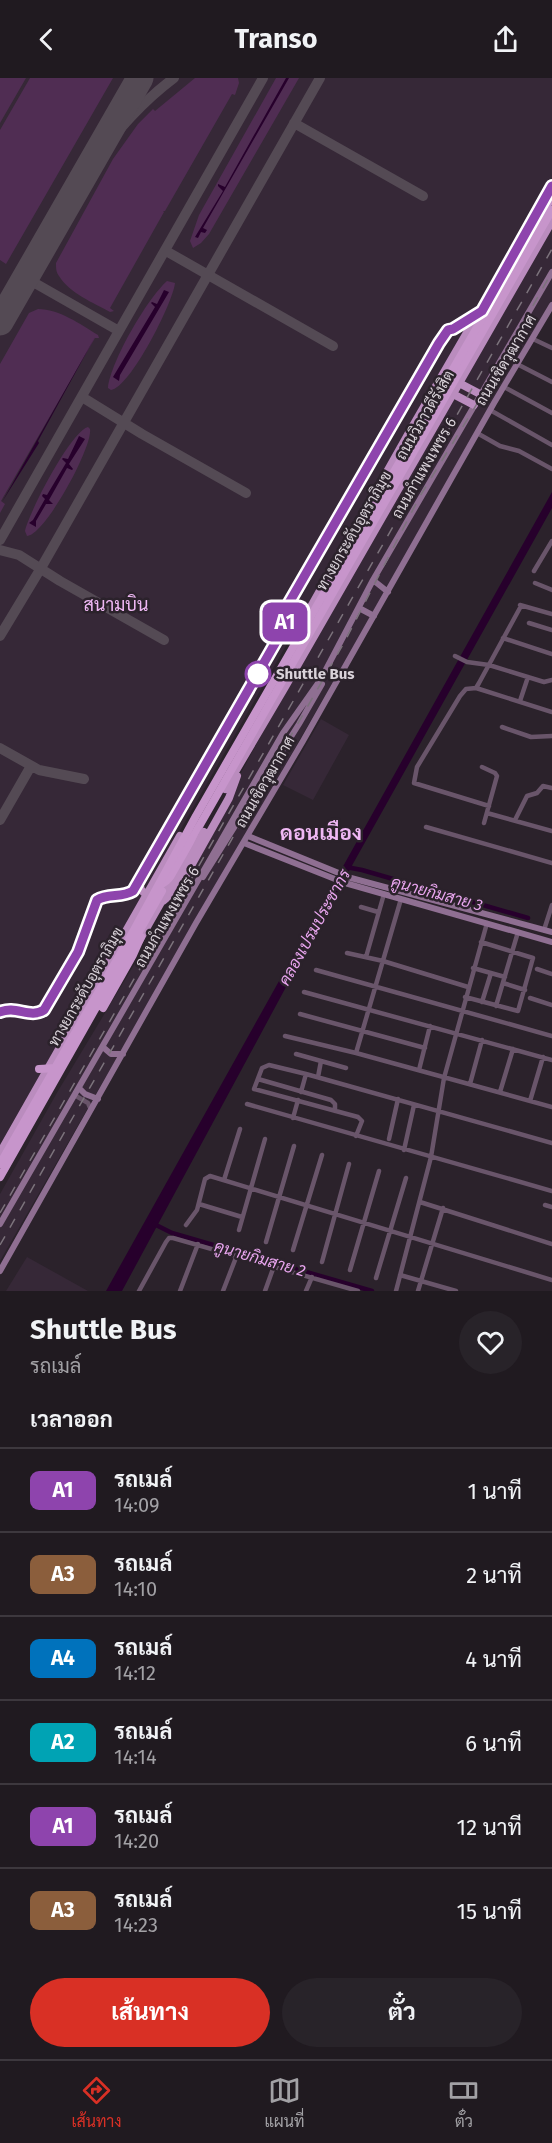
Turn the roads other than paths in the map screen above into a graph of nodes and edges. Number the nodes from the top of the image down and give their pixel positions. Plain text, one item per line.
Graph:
1 (552, 186) edge
2 (552, 197) edge
3 (552, 210) edge
4 (552, 221) edge
5 (552, 272) edge
6 (551, 308) edge
7 (533, 339) junction
8 (552, 348) edge
9 (517, 364) junction
10 (552, 382) edge
11 (459, 383) junction
12 (504, 387) junction
13 (453, 394) junction
14 (480, 394) junction
15 (474, 405) junction
16 (490, 410) junction
17 (552, 413) edge
18 (477, 433) junction
19 (552, 445) edge
20 (552, 469) edge
21 (552, 541) edge
22 (534, 571) dead end
23 (373, 580) junction
24 (535, 583) dead end
25 (552, 590) edge
26 (387, 592) junction
27 (359, 608) junction
28 (552, 614) edge
29 (374, 616) junction
30 (529, 623) dead end
31 (552, 630) edge
32 (503, 638) junction
33 (552, 654) edge
34 (457, 657) dead end
35 (489, 665) junction
36 (528, 677) junction
37 (552, 680) edge
38 (476, 688) junction
39 (520, 701) junction
40 (552, 712) edge
41 (502, 727) dead end
42 (552, 736) edge
43 (482, 766) dead end
44 (238, 768) junction
45 (552, 788) edge
46 (489, 806) junction
47 (487, 813) junction
48 (515, 820) junction
49 (484, 823) dead end
50 (426, 827) dead end
51 (552, 831) edge
52 (248, 836) junction
53 (244, 843) junction
54 (552, 863) edge
55 (327, 873) junction
56 (348, 880) junction
57 (139, 881) dead end
58 (198, 882) junction
59 (384, 894) junction
60 (401, 899) junction
61 (552, 905) edge
62 (361, 907) dead end
63 (378, 912) junction
64 (150, 914) junction
65 (487, 923) junction
66 (544, 930) junction
67 (518, 932) junction
68 (552, 932) edge
69 (481, 942) junction
70 (552, 942) edge
71 (512, 951) junction
72 (347, 953) dead end
73 (366, 957) junction
74 (383, 961) junction
75 (474, 968) junction
76 (537, 969) dead end
77 (316, 970) dead end
78 (490, 973) junction
79 (552, 974) edge
80 (505, 977) junction
81 (503, 983) junction
82 (468, 987) junction
83 (375, 988) junction
84 (525, 990) junction
85 (304, 992) dead end
86 (465, 997) junction
87 (530, 999) dead end
88 (482, 1002) junction
89 (552, 1005) edge
90 (496, 1006) junction
91 (369, 1010) junction
92 (462, 1010) junction
93 (300, 1014) dead end
94 (430, 1026) junction
95 (363, 1031) junction
96 (456, 1033) junction
97 (285, 1036) dead end
98 (552, 1036) edge
99 (482, 1040) junction
100 (104, 1048) junction
101 (425, 1048) junction
102 (513, 1048) junction
103 (356, 1053) junction
104 (123, 1054) junction
105 (296, 1054) dead end
106 (543, 1057) junction
107 (552, 1060) edge
108 (321, 1061) junction
109 (346, 1068) dead end
110 (39, 1069) dead end
111 (419, 1070) junction
112 (306, 1074) junction
113 (318, 1077) junction
114 (444, 1078) junction
115 (258, 1080) junction
116 (470, 1084) junction
117 (80, 1089) junction
118 (301, 1092) junction
119 (500, 1092) junction
120 (76, 1096) junction
121 (98, 1099) junction
122 (398, 1099) junction
123 (298, 1100) junction
124 (531, 1101) junction
125 (247, 1104) dead end
126 (414, 1105) junction
127 (552, 1107) edge
128 (91, 1110) junction
129 (335, 1111) junction
130 (438, 1112) junction
131 (293, 1118) junction
132 (240, 1129) dead end
133 (356, 1136) junction
134 (265, 1139) dead end
135 (390, 1139) dead end
136 (552, 1143) edge
137 (294, 1146) dead end
138 (404, 1149) junction
139 (0, 1153) edge
140 (322, 1155) dead end
141 (431, 1157) junction
142 (0, 1164) edge
143 (349, 1164) dead end
144 (378, 1171) dead end
145 (0, 1177) edge
146 (406, 1178) dead end
147 (224, 1180) junction
148 (0, 1184) edge
149 (252, 1188) junction
150 (552, 1191) edge
151 (279, 1197) junction
152 (420, 1202) junction
153 (199, 1204) junction
154 (545, 1205) dead end
155 (307, 1206) junction
156 (552, 1207) edge
157 (443, 1208) junction
158 (335, 1215) junction
159 (242, 1217) junction
160 (363, 1223) junction
161 (0, 1224) edge
162 (186, 1225) dead end
163 (239, 1230) dead end
164 (0, 1232) edge
165 (390, 1232) junction
166 (411, 1238) junction
167 (266, 1242) dead end
168 (198, 1244) junction
169 (432, 1244) junction
170 (552, 1244) edge
171 (293, 1250) dead end
172 (237, 1255) junction
173 (322, 1262) dead end
174 (274, 1266) junction
175 (350, 1270) dead end
176 (0, 1271) edge
177 (400, 1275) junction
178 (312, 1277) junction
179 (376, 1278) dead end
180 (552, 1280) edge
181 (421, 1281) junction
182 (354, 1290) edge
183 (139, 1291) edge
184 (180, 1291) edge
185 (223, 1291) edge
186 (265, 1291) edge
187 (306, 1291) edge
188 (396, 1291) edge
189 (418, 1291) edge
190 (456, 1291) edge

1 - 139 highway, ถนนวิภาวดีรังสิต
2 - 142 highway, ทางยกระดับอุตราภิมุข, bridge
3 - 64 highway, ทางยกระดับอุตราภิมุข, bridge
4 - 11 highway, ถนนวิภาวดีรังสิต
5 - 14 main road, ถนนกำแพงเพชร 6
6 - 7 main road, ถนนเชิดวุฒากาศ
7 - 8 street
7 - 9 main road, ถนนเชิดวุฒากาศ
9 - 10 street
9 - 12 main road, ถนนเชิดวุฒากาศ
11 - 13 highway, ถนนวิภาวดีรังสิต
11 - 14 highway
12 - 16 main road, ถนนเชิดวุฒากาศ
12 - 17 street
13 - 15 highway
13 - 44 highway, ถนนวิภาวดีรังสิต
14 - 15 main road, ถนนกำแพงเพชร 6
15 - 23 main road, ถนนกำแพงเพชร 6
16 - 18 main road, ถนนเชิดวุฒากาศ
16 - 19 street
18 - 20 street
18 - 26 main road, ถนนเชิดวุฒากาศ
21 - 22 street
23 - 26 main road
23 - 27 main road, ถนนกำแพงเพชร 6
24 - 25 street
26 - 29 main road, ถนนเชิดวุฒากาศ
27 - 29 main road
27 - 58 main road, ถนนกำแพงเพชร 6
28 - 32 street
29 - 52 main road, ถนนเชิดวุฒากาศ
30 - 31 street
32 - 33 street
32 - 35 street
34 - 35 street
35 - 36 street
35 - 38 street
36 - 37 street
36 - 39 street
38 - 39 street
38 - 46 street
39 - 40 street
41 - 42 street
43 - 46 street
44 - 57 highway, bridge
44 - 148 highway, ถนนวิภาวดีรังสิต
45 - 48 street
46 - 47 street
47 - 48 street
47 - 49 street
48 - 51 street
50 - 54 street
52 - 53 main road, ถนนเชิดวุฒากาศ
52 - 55 main road
53 - 55 main road
53 - 104 main road, ถนนเชิดวุฒากาศ
55 - 56 main road
56 - 59 main road
56 - 66 main road
58 - 100 main road, ถนนกำแพงเพชร 6
58 - 161 main road, ถนนกำแพงเพชร 6
59 - 60 main road
59 - 63 street
60 - 65 main road
60 - 74 street
61 - 66 street
62 - 63 street
63 - 73 street
64 - 110 highway, bridge
64 - 145 highway, ทางยกระดับอุตราภิมุข, bridge
65 - 67 main road
65 - 69 street
66 - 68 main road
67 - 70 main road
67 - 71 street
69 - 71 street
69 - 75 street
71 - 80 street
71 - 84 street
72 - 73 street
73 - 74 street
74 - 82 street
74 - 83 street
75 - 78 street
75 - 82 street
76 - 79 street
77 - 83 street
78 - 80 street
78 - 88 street
80 - 81 street
81 - 84 street
81 - 90 street
82 - 86 street
83 - 91 street
83 - 92 street
84 - 90 street
85 - 91 street
86 - 88 street
86 - 92 street
87 - 89 street
88 - 90 street
91 - 94 street
91 - 95 street
92 - 96 street
92 - 98 street
93 - 95 street
94 - 96 street
94 - 101 street
95 - 101 street
95 - 103 street
96 - 99 street
96 - 114 street
97 - 103 street
99 - 102 street
99 - 116 street
100 - 104 main road
100 - 117 main road, ถนนกำแพงเพชร 6
101 - 111 street
102 - 106 street
102 - 119 street
103 - 111 street
104 - 121 main road, ถนนเชิดวุฒากาศ
105 - 108 street
106 - 107 street
106 - 124 street
108 - 109 street
108 - 113 street
111 - 114 street
112 - 113 street
112 - 115 street
112 - 118 street
113 - 122 street
114 - 116 street
114 - 130 street
115 - 118 street
115 - 123 street
116 - 119 street
117 - 120 main road, ถนนกำแพงเพชร 6
117 - 121 main road
118 - 123 street
118 - 129 street
119 - 124 street
120 - 128 street
120 - 164 main road, ถนนกำแพงเพชร 6
121 - 128 main road, ถนนเชิดวุฒากาศ
122 - 126 street
122 - 135 street
123 - 129 street
123 - 131 street
124 - 127 street
125 - 131 street
126 - 130 street
126 - 138 street
128 - 176 main road, ถนนเชิดวุฒากาศ
129 - 133 street
130 - 136 street
130 - 141 street
131 - 133 street
132 - 147 street
133 - 138 street
134 - 149 street
137 - 151 street
138 - 141 street
140 - 155 street
141 - 150 street
141 - 152 street
143 - 158 street
144 - 160 street
146 - 165 street
147 - 149 street
147 - 153 street
149 - 151 street
149 - 159 street
151 - 155 street
151 - 167 street
152 - 157 street
152 - 166 street
153 - 159 street
153 - 162 street
154 - 156 street
155 - 158 street
155 - 171 street
157 - 169 street
157 - 170 street
158 - 160 street
158 - 173 street
159 - 163 street
160 - 165 street
160 - 175 street
165 - 166 street
165 - 179 street
166 - 169 street
166 - 177 street
168 - 172 street
168 - 183 street
168 - 184 street
169 - 180 street
169 - 181 street
172 - 174 street
172 - 185 street
174 - 178 street
174 - 186 street
177 - 181 street
177 - 188 street
178 - 182 street
178 - 187 street
181 - 189 street
181 - 190 street

